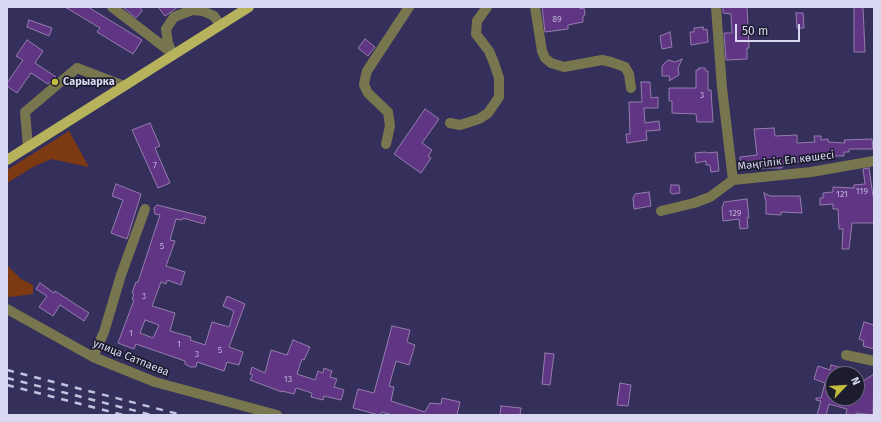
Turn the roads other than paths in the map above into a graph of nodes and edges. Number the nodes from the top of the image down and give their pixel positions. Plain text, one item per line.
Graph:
1 (112, 7) edge
2 (249, 7) edge
3 (409, 7) edge
4 (487, 7) edge
5 (535, 7) edge
6 (716, 7) edge
7 (220, 25) junction
8 (174, 55) junction
9 (124, 86) junction
10 (631, 88) dead end
11 (450, 123) dead end
12 (386, 144) dead end
13 (28, 147) junction
14 (7, 160) edge
15 (874, 162) edge
16 (733, 180) junction
17 (145, 209) dead end
18 (661, 211) dead end
19 (7, 309) edge
20 (846, 355) dead end
21 (94, 357) junction
22 (874, 361) edge
23 (277, 415) edge

1 - 8 street
2 - 7 main road
3 - 12 street
4 - 11 street
5 - 10 street
6 - 16 street
7 - 8 main road
7 - 8 street
8 - 9 main road
9 - 13 main road
9 - 13 street
13 - 14 main road
15 - 16 street, Мәңгілік Ел көшесі
16 - 18 street, Мәңгілік Ел көшесі
17 - 21 street
19 - 21 street, улица Сатпаева
20 - 22 street
21 - 23 street, улица Сатпаева

